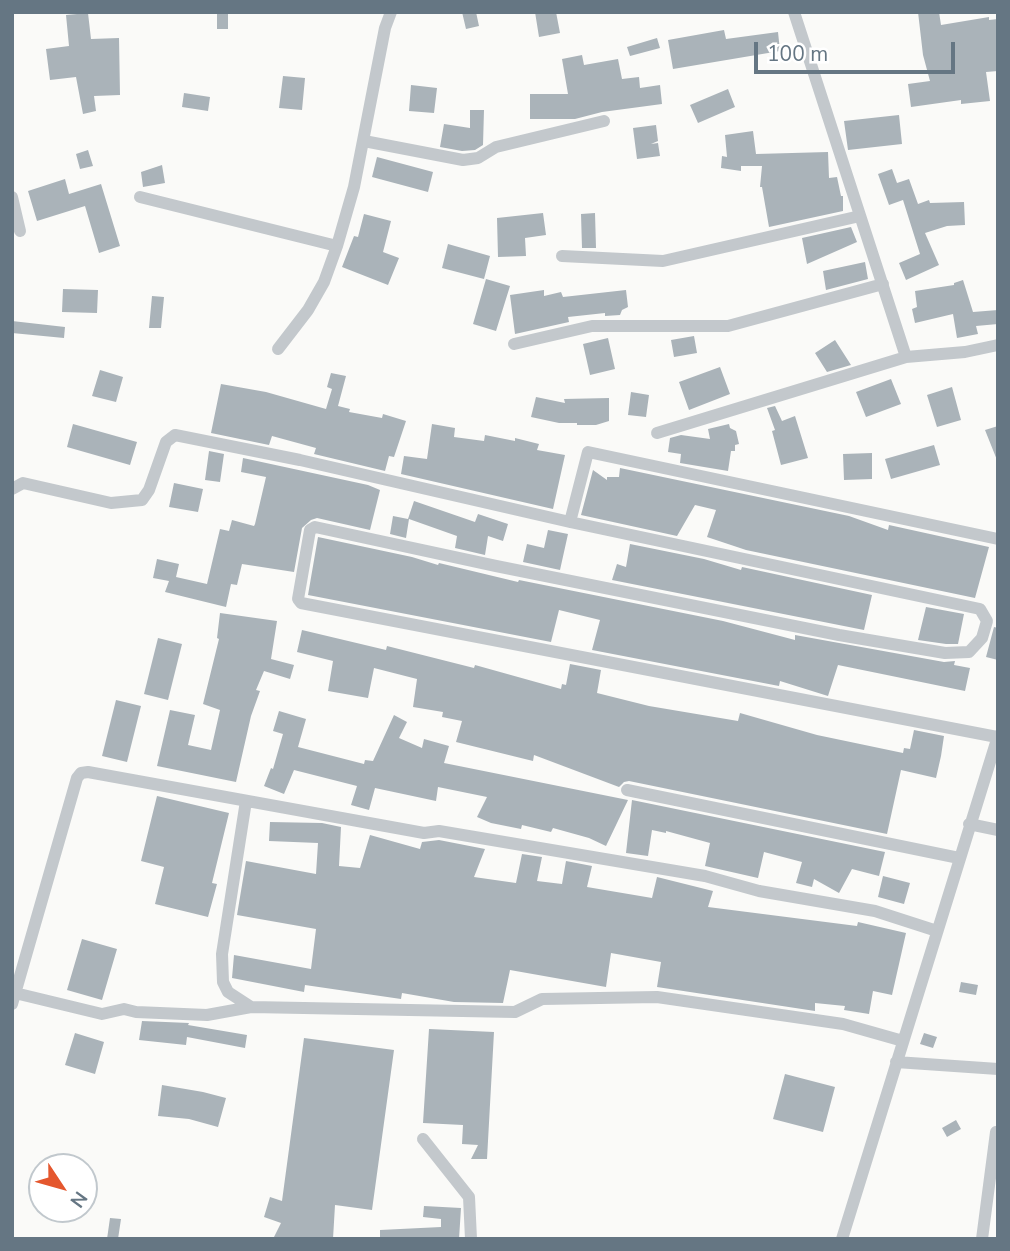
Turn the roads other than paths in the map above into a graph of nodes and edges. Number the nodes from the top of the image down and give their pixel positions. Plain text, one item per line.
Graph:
1 (391, 12) edge
2 (794, 12) edge
3 (604, 121) dead end
4 (364, 141) junction
5 (12, 197) edge
6 (140, 197) dead end
7 (860, 216) junction
8 (20, 231) dead end
9 (337, 246) junction
10 (562, 257) dead end
11 (883, 284) junction
12 (514, 344) dead end
13 (998, 345) edge
14 (278, 349) dead end
15 (906, 358) junction
16 (657, 433) dead end
17 (12, 489) edge
18 (570, 522) junction
19 (998, 539) edge
20 (998, 736) edge
21 (627, 790) dead end
22 (246, 801) junction
23 (969, 824) junction
24 (998, 830) edge
25 (959, 858) junction
26 (937, 931) junction
27 (13, 999) edge
28 (251, 1007) junction
29 (903, 1041) junction
30 (896, 1062) junction
31 (998, 1069) edge
32 (996, 1132) dead end
33 (423, 1139) dead end
34 (471, 1239) edge
35 (842, 1239) edge
36 (982, 1239) edge

1 - 4 street
2 - 7 street
3 - 4 street
4 - 9 street
5 - 8 street
6 - 9 street
7 - 10 street
7 - 11 street
9 - 14 street
11 - 12 street
11 - 15 street
13 - 15 street
15 - 16 street
17 - 18 street
18 - 19 street
18 - 20 street
20 - 23 street
21 - 25 street
22 - 26 street
22 - 27 street
22 - 28 street
23 - 24 street
23 - 25 street
25 - 26 street
26 - 29 street
27 - 28 street
28 - 29 street
29 - 30 street
30 - 31 street
30 - 35 street
32 - 36 street
33 - 34 street

